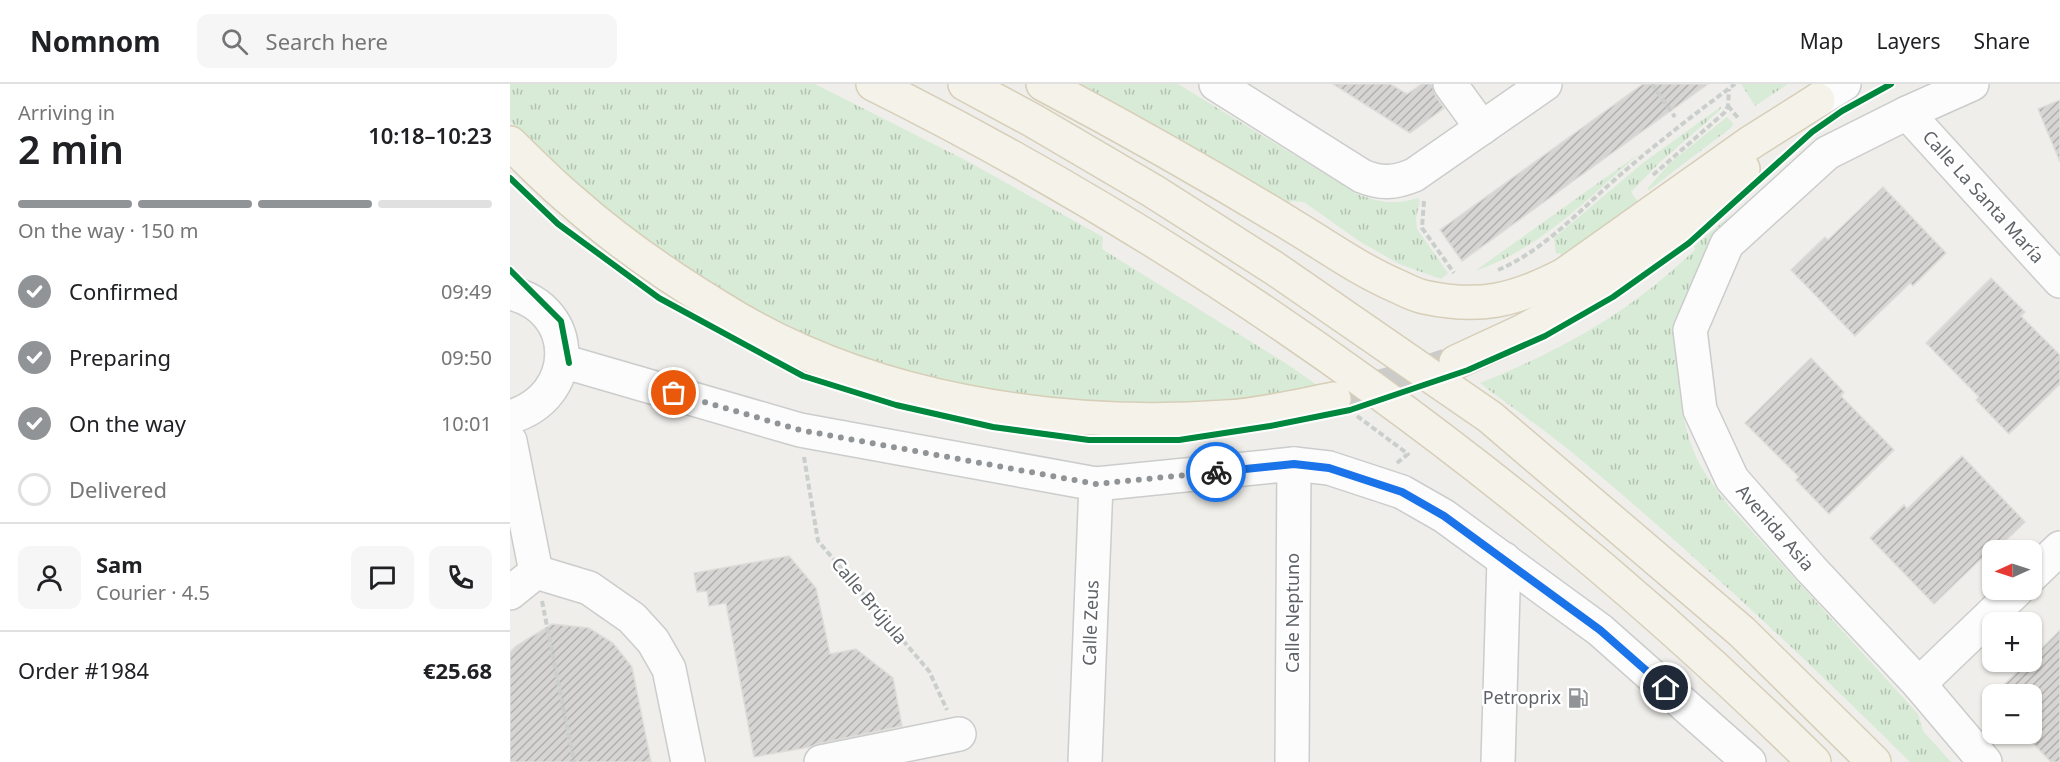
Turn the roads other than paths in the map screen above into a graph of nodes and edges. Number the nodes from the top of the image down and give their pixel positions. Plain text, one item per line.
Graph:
1 (873, 84) edge
2 (965, 84) edge
3 (1043, 84) edge
4 (1216, 84) edge
5 (1450, 84) edge
6 (1545, 84) edge
7 (1972, 84) edge
8 (1831, 92) edge
9 (1907, 113) junction
10 (1482, 128) junction
11 (510, 143) edge
12 (2060, 281) edge
13 (510, 293) edge
14 (562, 361) junction
15 (1456, 362) tunnel mouth
16 (1345, 407) tunnel mouth
17 (510, 417) edge
18 (510, 441) edge
19 (1294, 464) junction
20 (1096, 484) junction
21 (2060, 548) edge
22 (1504, 559) junction
23 (2042, 565) edge
24 (536, 572) junction
25 (510, 593) edge
26 (2007, 600) edge
27 (1919, 684) junction
28 (959, 734) road end
29 (688, 762) edge
30 (821, 762) edge
31 (1085, 762) edge
32 (1292, 762) edge
33 (1497, 762) edge
34 (1749, 762) edge
35 (1814, 762) edge
36 (1874, 762) edge
37 (1985, 762) edge

1 - 35 main road
2 - 36 main road
3 - 8 main road
4 - 10 street
5 - 10 street
6 - 10 street
7 - 9 street
8 - 15 main road
9 - 12 street, Calle La Santa María
9 - 27 street, Avenida Asia
11 - 16 main road
13 - 14 street
14 - 17 street
14 - 20 street
18 - 24 street
19 - 20 street
19 - 22 street
19 - 32 street, Calle Neptuno
20 - 31 street, Calle Zeus
21 - 23 street
22 - 33 street
22 - 34 street
24 - 25 street
24 - 29 street
26 - 27 street
27 - 37 street, Avenida Asia
28 - 30 street

